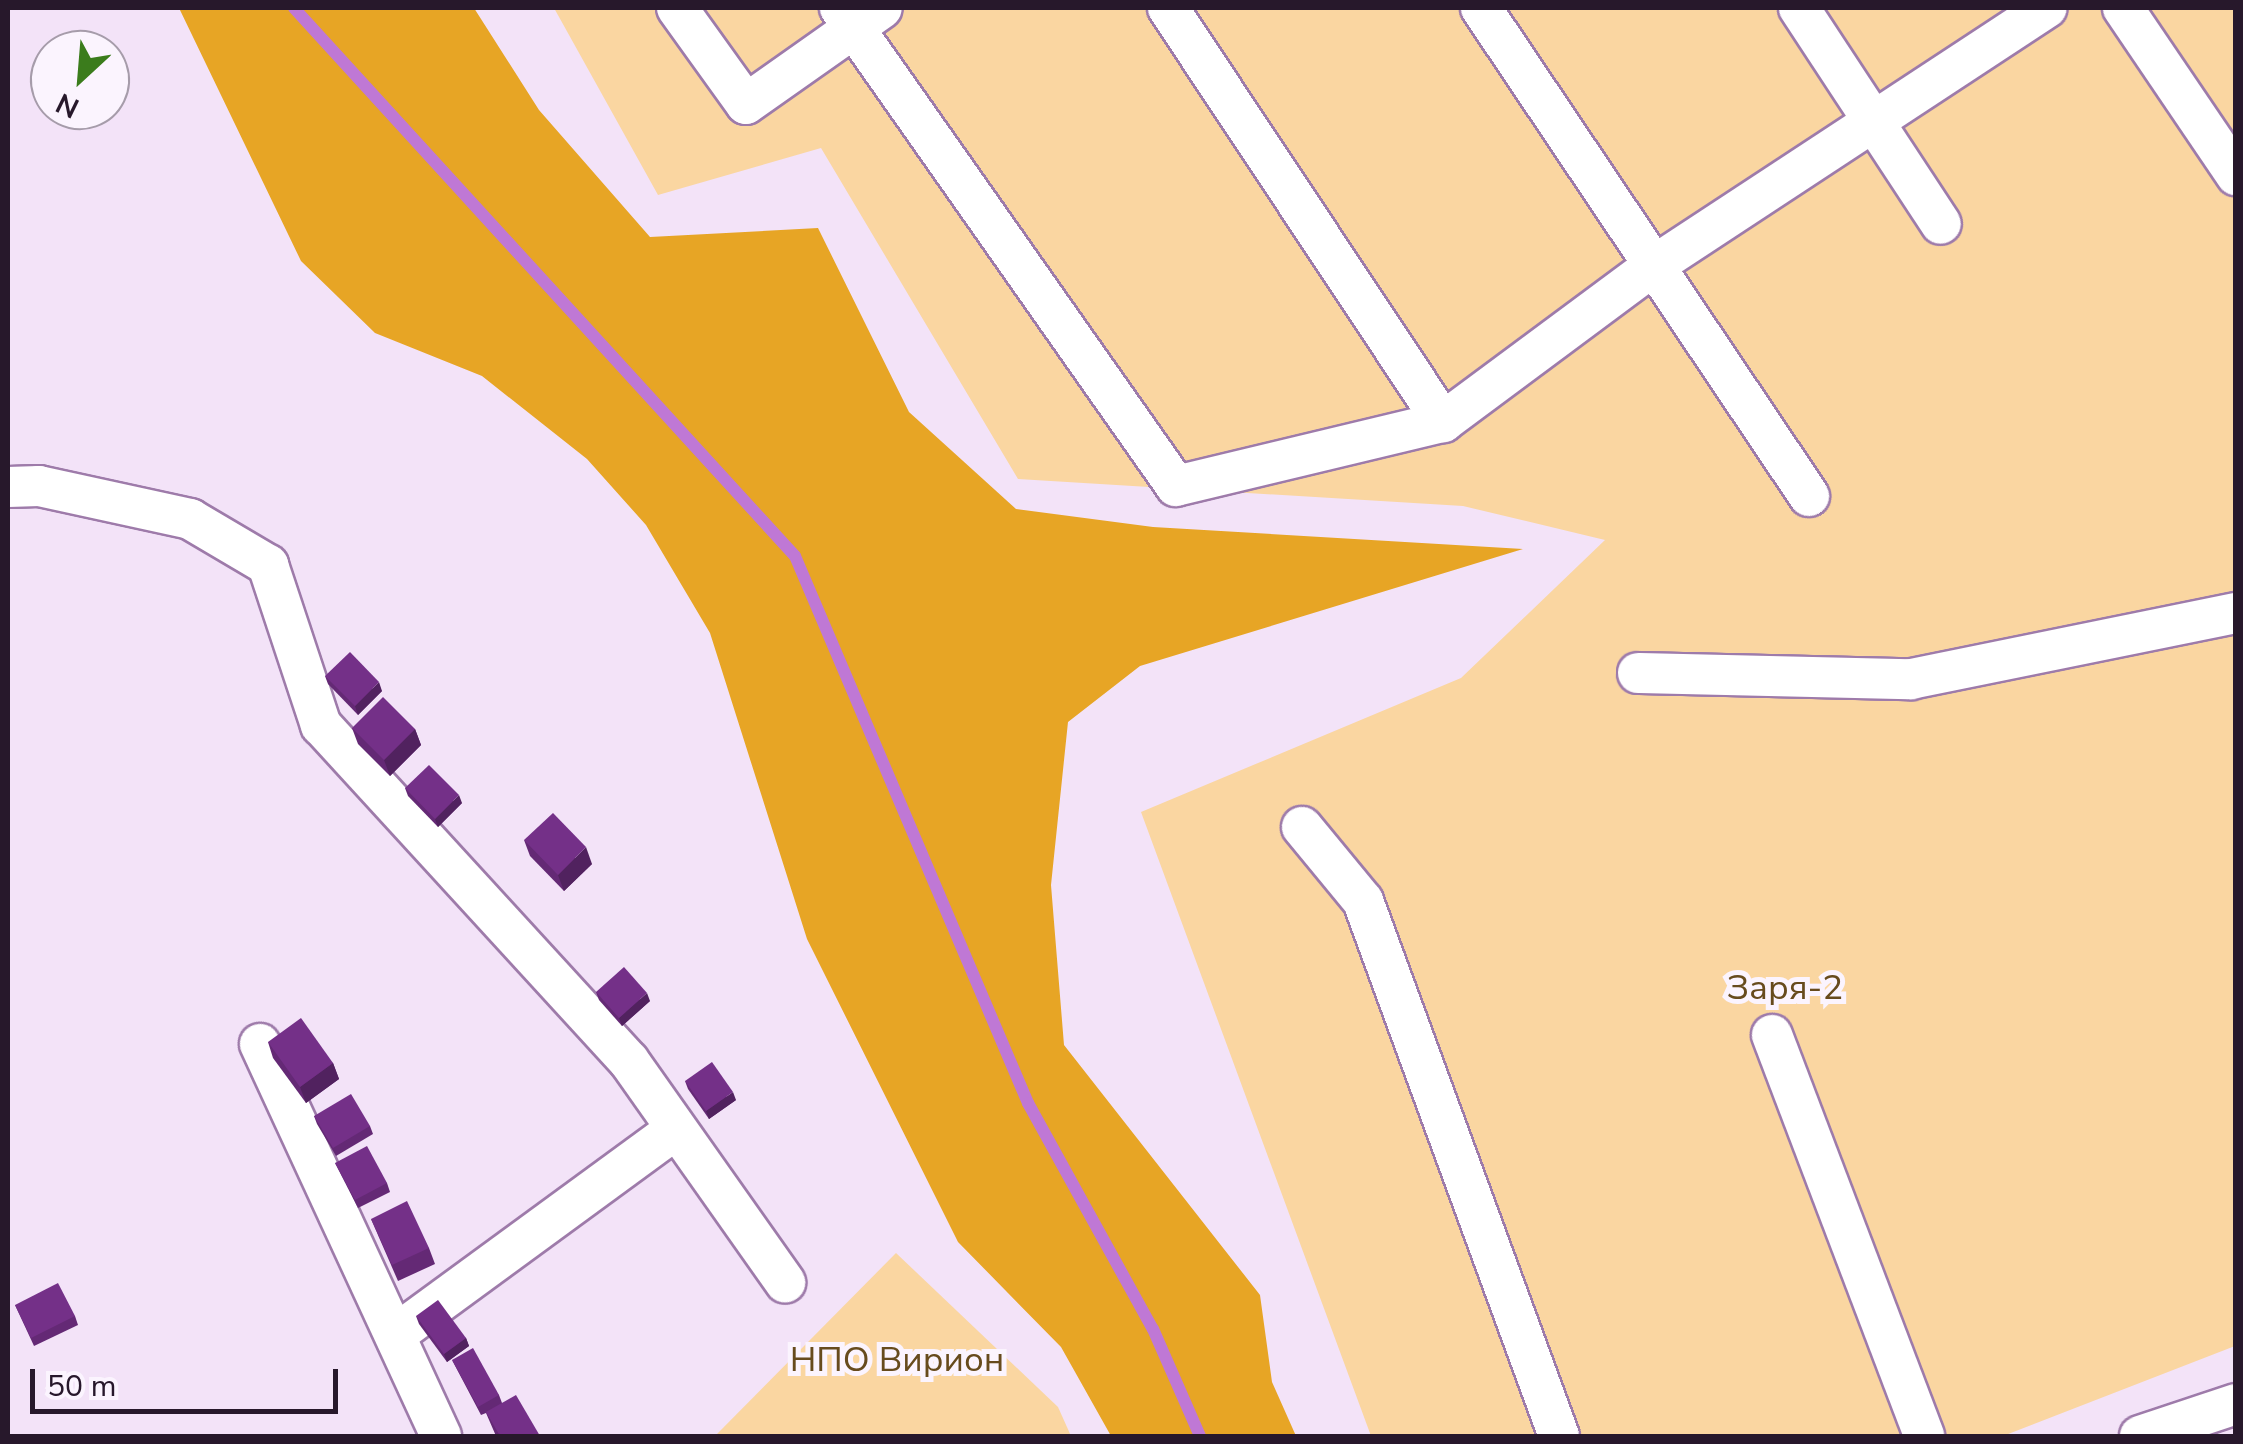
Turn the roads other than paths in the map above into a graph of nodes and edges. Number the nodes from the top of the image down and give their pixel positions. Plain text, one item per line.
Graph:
1 (676, 8) edge
2 (1168, 8) edge
3 (1481, 8) edge
4 (1798, 8) edge
5 (2046, 8) edge
6 (2123, 8) edge
7 (859, 14) edge
8 (1872, 118) junction
9 (2236, 175) edge
10 (1942, 224) dead end
11 (1652, 266) junction
12 (1443, 422) junction
13 (8, 487) edge
14 (1808, 496) dead end
15 (2236, 613) edge
16 (1638, 673) dead end
17 (1302, 826) dead end
18 (1772, 1035) dead end
19 (260, 1044) dead end
20 (675, 1130) junction
21 (785, 1282) dead end
22 (394, 1335) junction
23 (2236, 1404) edge
24 (441, 1436) edge
25 (1558, 1436) edge
26 (1924, 1436) edge
27 (2140, 1436) edge

1 - 7 street
2 - 12 street
3 - 11 street
4 - 8 street
5 - 8 street
6 - 9 street
7 - 12 street
8 - 10 street
8 - 11 street
11 - 12 street
11 - 14 street
13 - 20 street
15 - 16 street
17 - 25 street
18 - 26 street
19 - 22 street
20 - 21 street
20 - 22 street
22 - 24 street
23 - 27 street

